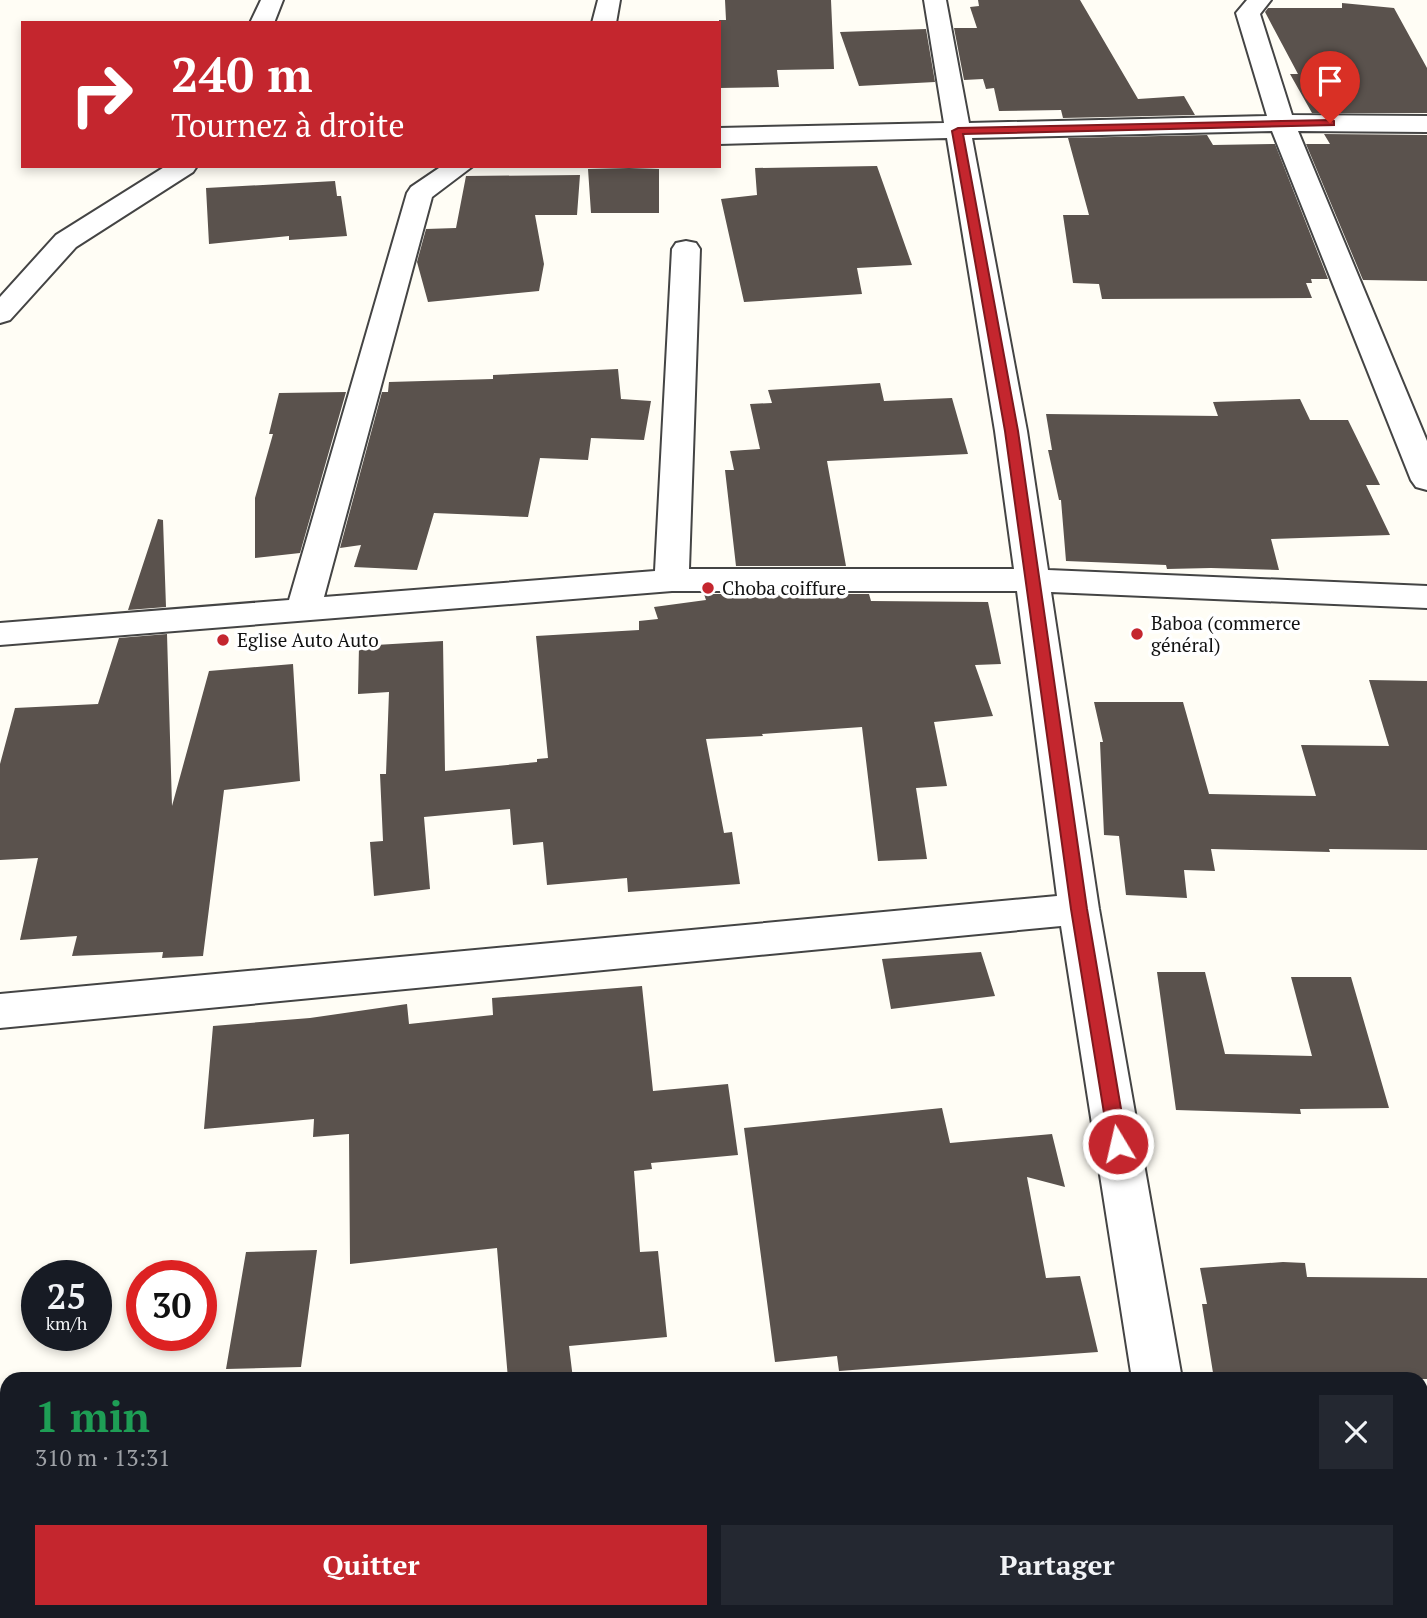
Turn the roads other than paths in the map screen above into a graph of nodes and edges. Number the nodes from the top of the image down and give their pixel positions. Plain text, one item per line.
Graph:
1 (272, 0) edge
2 (609, 0) edge
3 (935, 0) edge
4 (1260, 0) edge
5 (263, 21) edge
6 (604, 21) edge
7 (1282, 123) junction
8 (1427, 124) edge
9 (958, 131) junction
10 (721, 136) edge
11 (181, 168) edge
12 (457, 168) edge
13 (686, 249) dead end
14 (0, 314) edge
15 (1427, 480) edge
16 (672, 580) junction
17 (1031, 580) junction
18 (1427, 597) edge
19 (304, 608) junction
20 (0, 634) edge
21 (1079, 909) junction
22 (0, 1011) edge
23 (1156, 1372) edge

1 - 5 street
2 - 6 street
3 - 9 street
4 - 7 street
7 - 8 street
7 - 9 street
7 - 15 street
9 - 10 street
9 - 17 street
11 - 14 street
12 - 19 street
13 - 16 street
16 - 17 street
16 - 19 street
17 - 18 street
17 - 21 street
19 - 20 street
21 - 22 street
21 - 23 street

